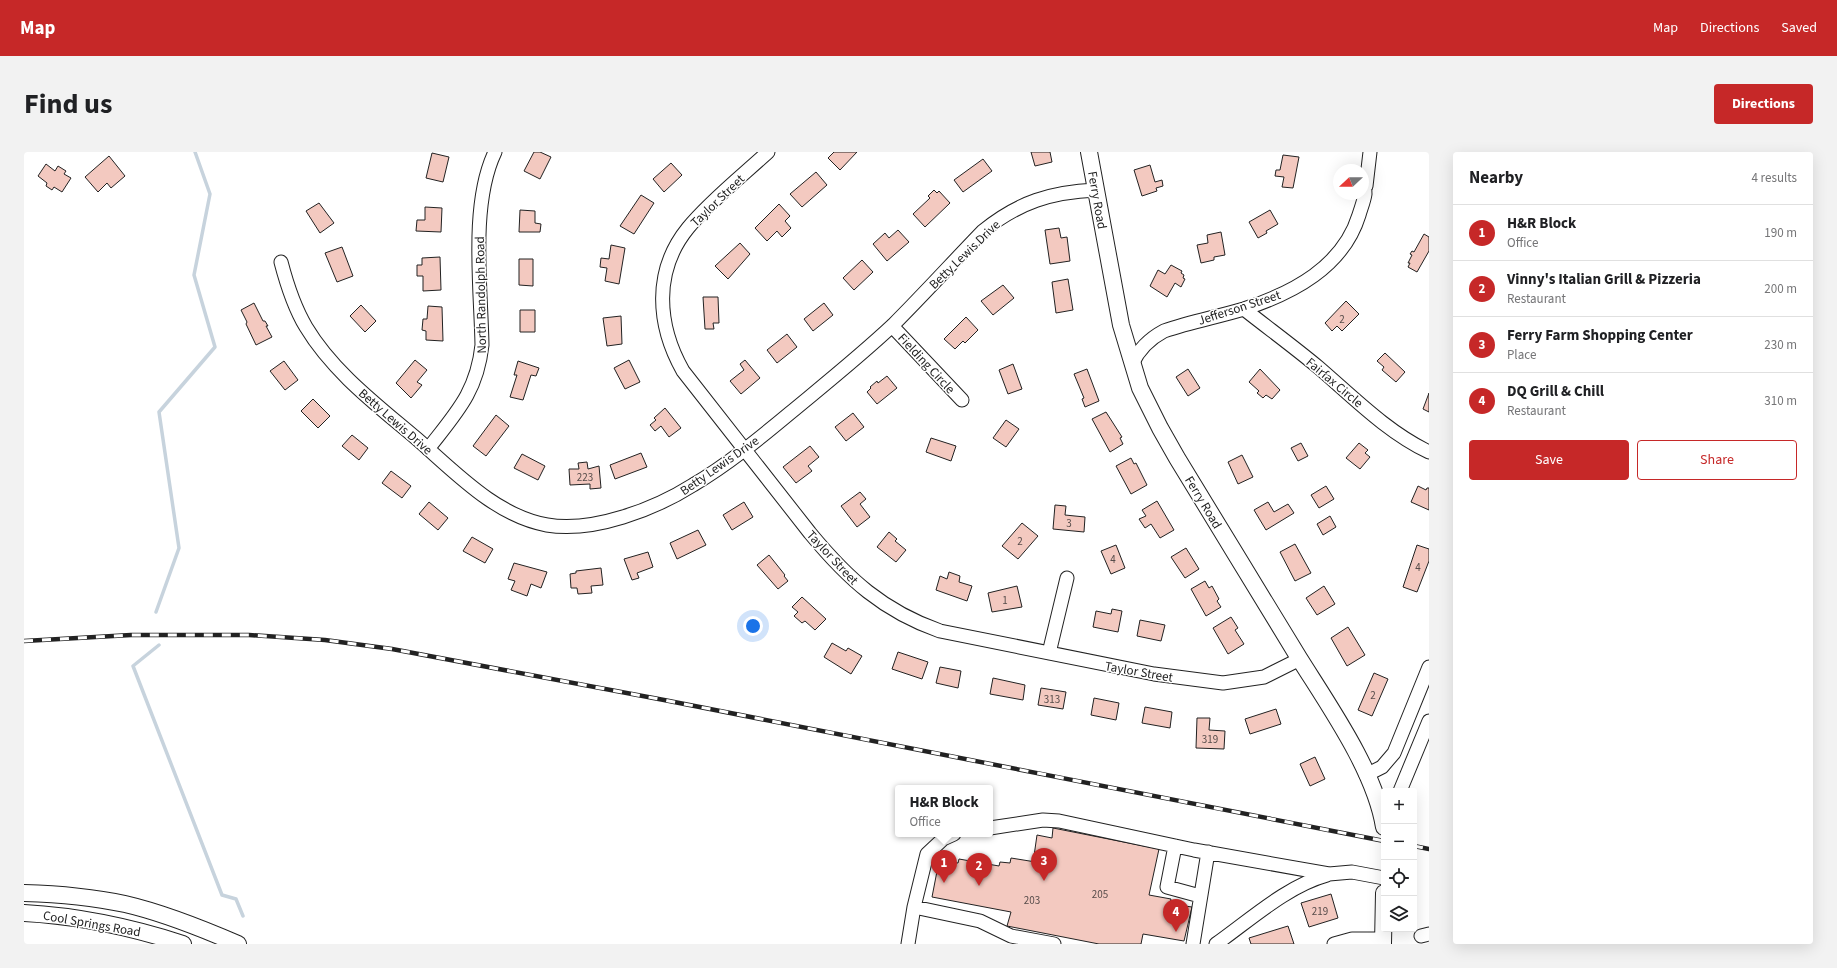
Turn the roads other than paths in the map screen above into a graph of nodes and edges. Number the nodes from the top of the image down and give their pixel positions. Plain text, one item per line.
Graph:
1 (495, 152) edge
2 (768, 152) edge
3 (1090, 152) edge
4 (1359, 152) edge
5 (1370, 152) edge
6 (1361, 164) edge
7 (1369, 164) edge
8 (1096, 190) junction
9 (1364, 200) edge
10 (281, 262) dead end
11 (1244, 309) junction
12 (892, 326) junction
13 (1132, 364) junction
14 (962, 400) dead end
15 (428, 449) junction
16 (744, 450) junction
17 (1429, 452) edge
18 (1066, 578) dead end
19 (1049, 653) junction
20 (1300, 659) junction
21 (1429, 667) edge
22 (1429, 721) edge
23 (1366, 774) junction
24 (1401, 788) edge
25 (1381, 807) edge
26 (993, 828) edge
27 (947, 837) edge
28 (1175, 846) junction
29 (1208, 852) junction
30 (1329, 874) junction
31 (1381, 877) edge
32 (24, 893) edge
33 (1200, 896) junction
34 (1384, 896) edge
35 (914, 908) junction
36 (24, 913) edge
37 (1352, 942) edge
38 (1383, 942) edge
39 (183, 944) edge
40 (238, 944) edge
41 (908, 944) edge
42 (1054, 944) edge
43 (1193, 944) edge
44 (1216, 944) edge
45 (1334, 944) edge

1 - 15 street, North Randolph Road
2 - 16 street, Taylor Street
3 - 8 main road, Ferry Road
4 - 6 street
5 - 7 street
8 - 12 street, Betty Lewis Drive
8 - 13 main road, Ferry Road
9 - 11 street, Jefferson Street
10 - 15 street, Betty Lewis Drive
11 - 13 street, Jefferson Street
11 - 17 street, Fairfax Circle
12 - 14 street, Fielding Circle
12 - 16 street, Betty Lewis Drive
13 - 20 main road, Ferry Road
15 - 16 street, Betty Lewis Drive
16 - 19 street, Taylor Street
18 - 19 street
19 - 20 street, Taylor Street
20 - 23 main road, Ferry Road
21 - 23 street
22 - 24 street
23 - 25 main road, Ferry Road
26 - 28 street
27 - 35 street
28 - 29 street
28 - 33 street
29 - 30 street
29 - 33 street
30 - 31 street
30 - 44 street
32 - 40 main road, Cool Springs Road
33 - 43 street
34 - 38 main road
35 - 41 street
35 - 42 street
36 - 39 main road, Cool Springs Road
37 - 38 street
37 - 45 street

